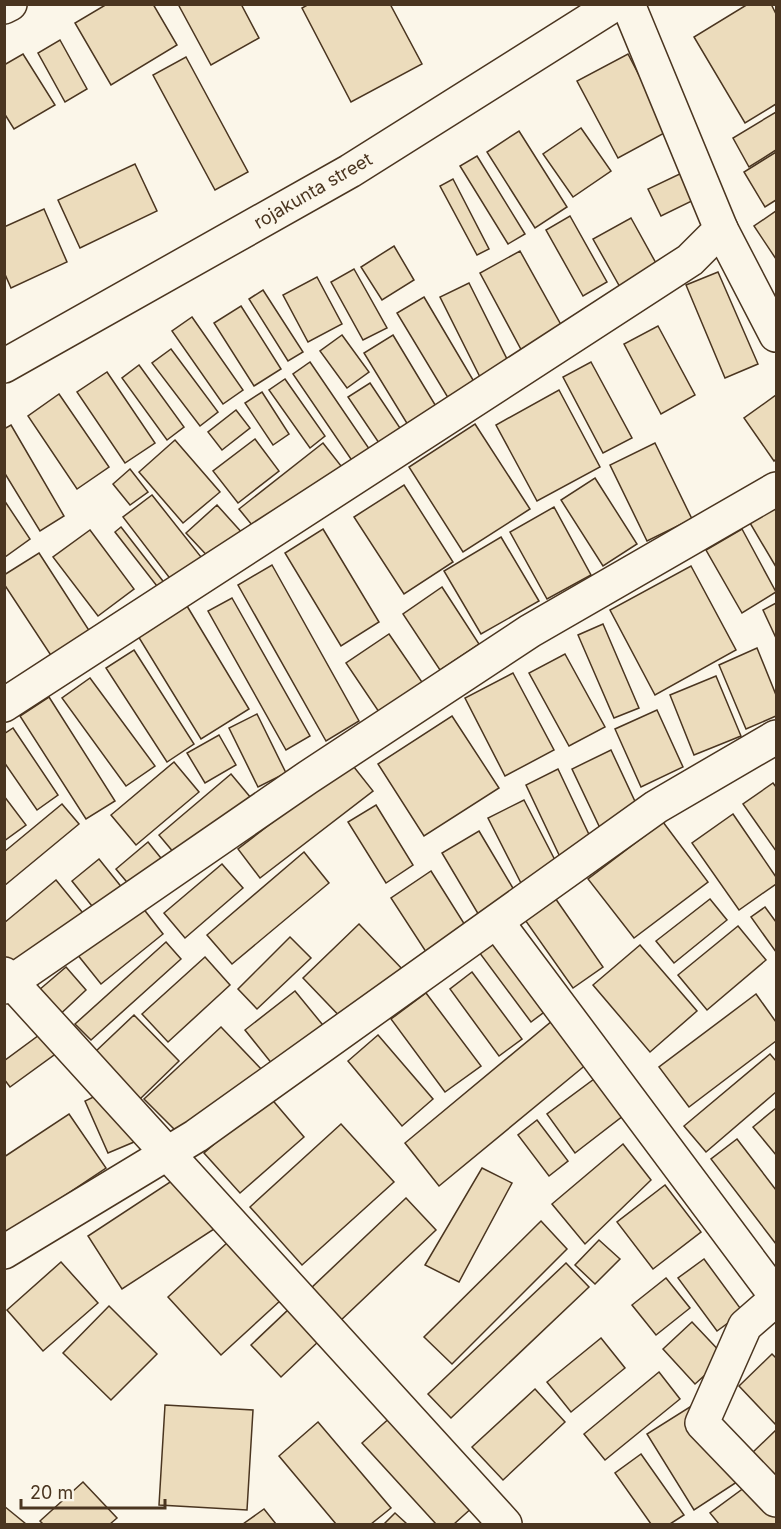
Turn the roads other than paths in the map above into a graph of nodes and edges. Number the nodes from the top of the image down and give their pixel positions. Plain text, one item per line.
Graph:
1 (10, 4) edge
2 (615, 4) edge
3 (628, 4) edge
4 (4, 7) edge
5 (721, 229) junction
6 (777, 335) edge
7 (4, 366) edge
8 (777, 489) edge
9 (4, 705) edge
10 (777, 736) edge
11 (497, 922) junction
12 (7, 981) edge
13 (168, 1153) junction
14 (4, 1252) edge
15 (777, 1297) edge
16 (777, 1500) edge
17 (505, 1524) edge

1 - 4 street
2 - 7 street, rojakunta street
3 - 5 street
5 - 6 street
5 - 9 street
8 - 12 street
10 - 11 street
11 - 13 street
11 - 15 street
12 - 13 street
13 - 14 street
13 - 17 street
15 - 16 street

